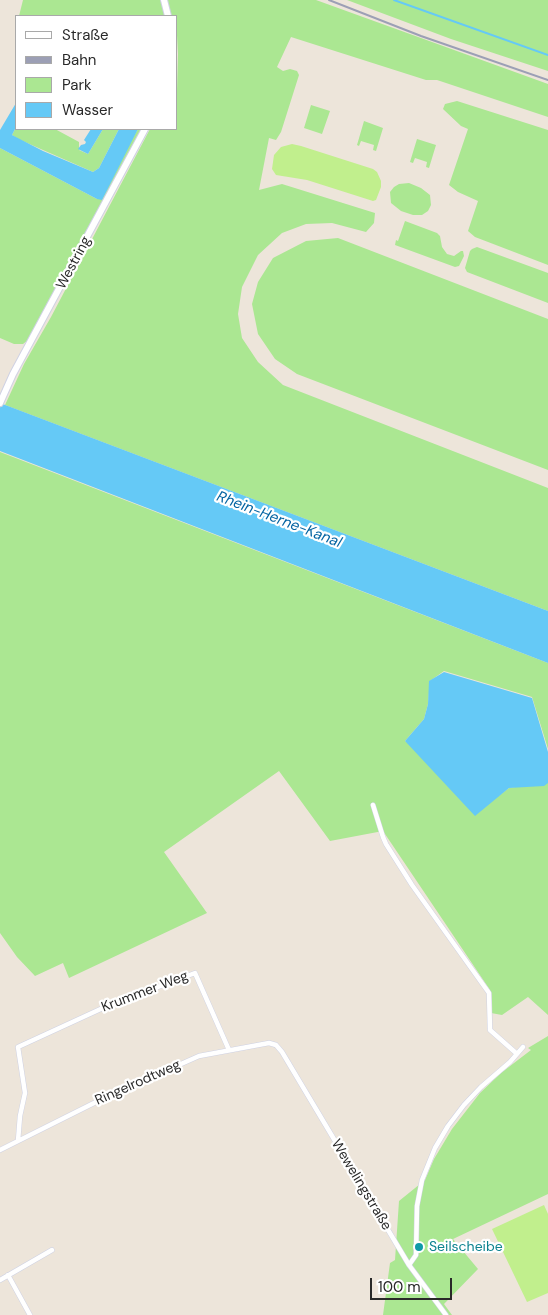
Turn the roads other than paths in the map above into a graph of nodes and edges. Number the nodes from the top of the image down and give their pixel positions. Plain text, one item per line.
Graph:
1 (164, 0) edge
2 (168, 15) edge
3 (144, 130) edge
4 (1, 400) edge
5 (373, 805) dead end
6 (523, 1047) dead end
7 (228, 1050) junction
8 (282, 1052) joint
9 (516, 1053) junction
10 (18, 1141) junction
11 (0, 1150) edge
12 (52, 1250) dead end
13 (409, 1265) junction
14 (8, 1275) junction
15 (0, 1280) edge
16 (30, 1315) edge
17 (446, 1315) edge

1 - 2 main road
3 - 4 main road, Westring
5 - 9 street
6 - 9 street
7 - 8 street, Ringelrodtweg
7 - 10 street, Ringelrodtweg
7 - 10 street, Krummer Weg
8 - 13 street, Wewelingstraße
9 - 13 street
10 - 11 street, Ringelrodtweg
12 - 14 street
13 - 17 street, Wewelingstraße
14 - 15 street
14 - 16 street

